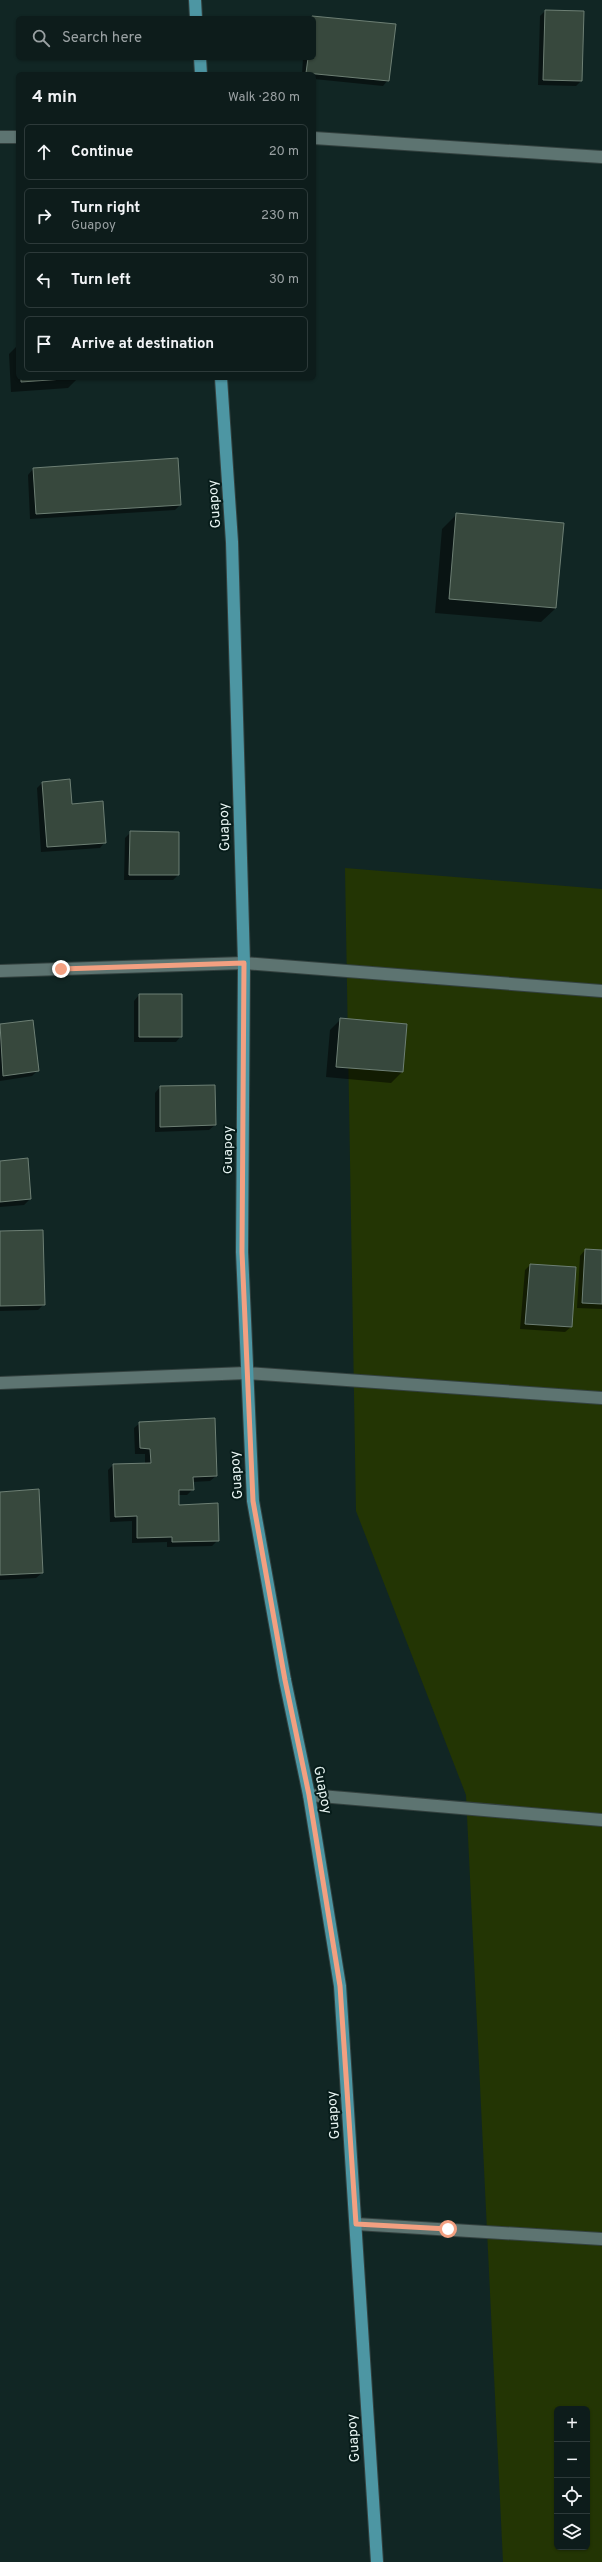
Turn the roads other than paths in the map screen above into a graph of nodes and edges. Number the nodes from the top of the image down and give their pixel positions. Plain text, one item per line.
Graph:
1 (195, 0) edge
2 (196, 16) edge
3 (200, 60) edge
4 (201, 72) edge
5 (0, 137) edge
6 (16, 137) edge
7 (316, 138) edge
8 (602, 157) edge
9 (221, 380) edge
10 (244, 963) junction
11 (0, 971) edge
12 (602, 991) edge
13 (246, 1373) junction
14 (0, 1383) edge
15 (602, 1398) edge
16 (309, 1795) junction
17 (602, 1820) edge
18 (356, 2224) junction
19 (602, 2238) edge
20 (377, 2562) edge

1 - 2 main road
3 - 4 main road
5 - 6 street
7 - 8 street
9 - 10 main road, Guapoy
10 - 11 street
10 - 12 street
10 - 13 main road, Guapoy
13 - 14 street
13 - 15 street
13 - 16 main road, Guapoy
16 - 17 street
16 - 18 main road, Guapoy
18 - 19 street
18 - 20 main road, Guapoy

